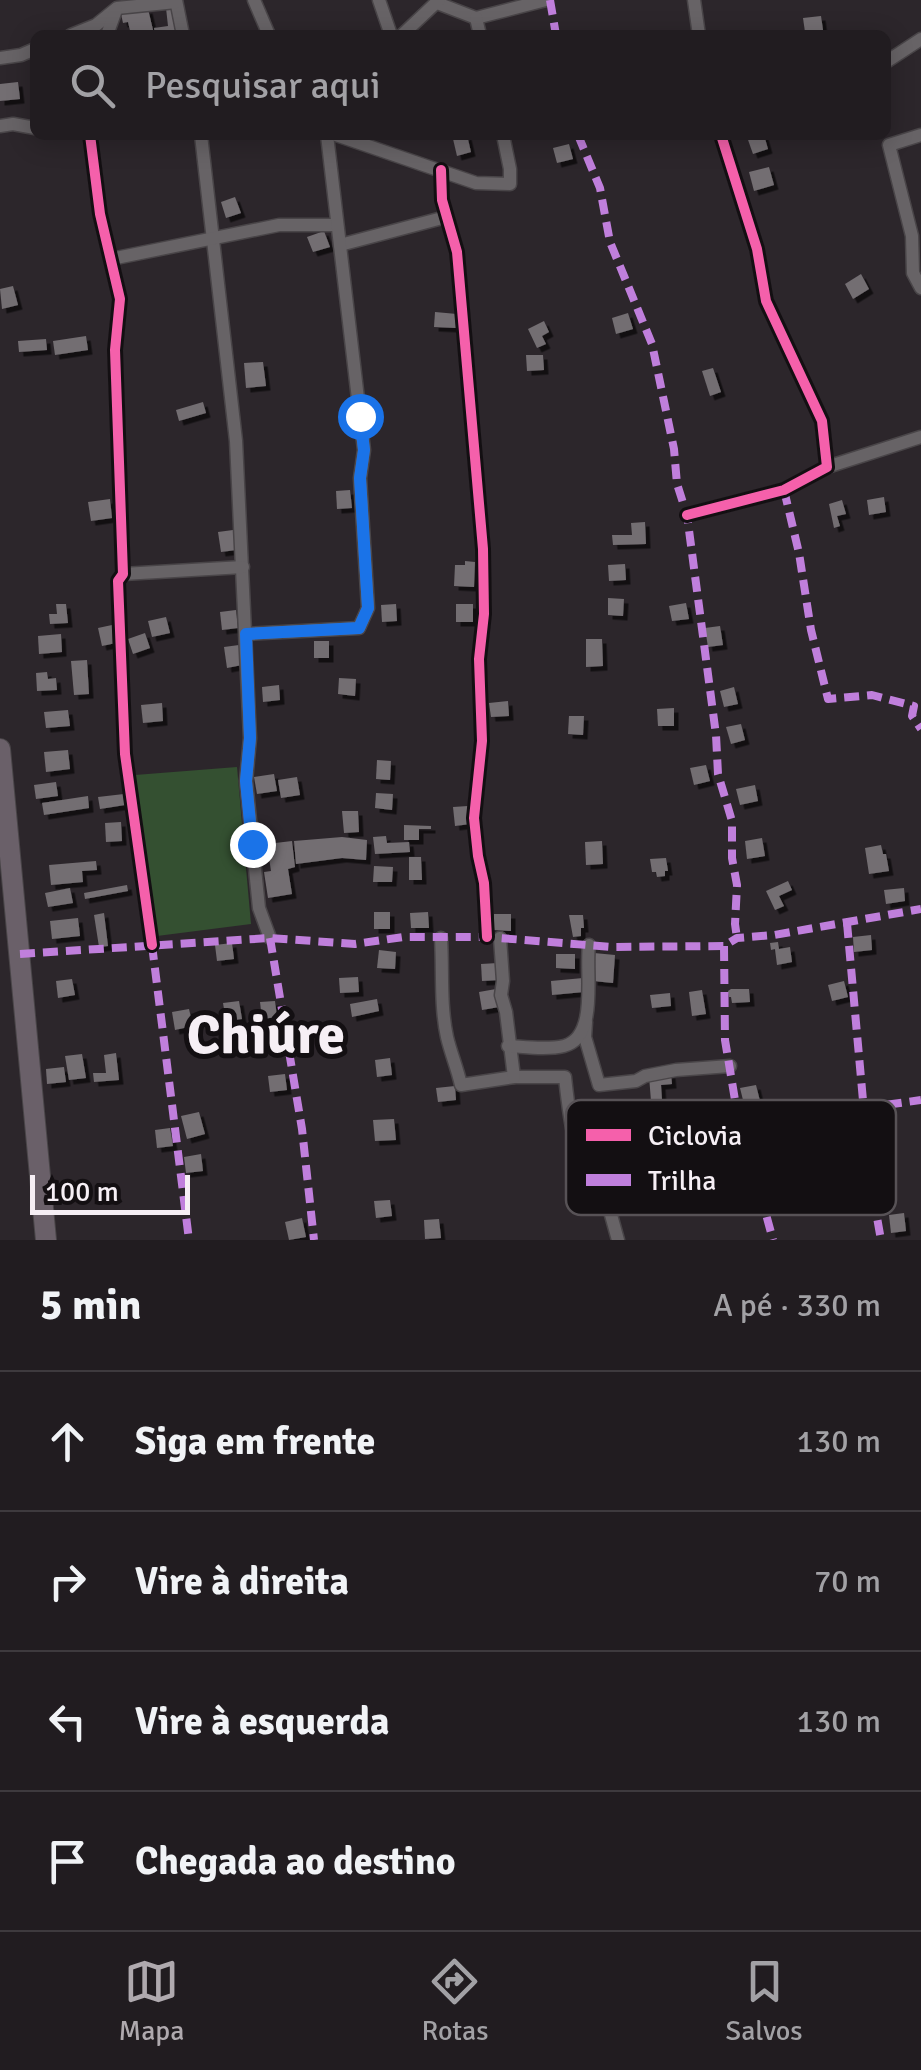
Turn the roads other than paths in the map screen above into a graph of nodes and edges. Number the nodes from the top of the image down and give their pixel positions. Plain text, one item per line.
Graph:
1 (254, 0) edge
2 (380, 0) edge
3 (546, 0) edge
4 (694, 0) edge
5 (176, 1) edge
6 (438, 2) edge
7 (118, 8) junction
8 (476, 18) junction
9 (84, 30) edge
10 (110, 30) edge
11 (182, 30) edge
12 (268, 30) edge
13 (389, 30) edge
14 (407, 30) edge
15 (479, 30) edge
16 (698, 30) edge
17 (921, 39) edge
18 (30, 51) edge
19 (0, 58) edge
20 (891, 59) edge
21 (0, 126) edge
22 (30, 127) edge
23 (921, 135) edge
24 (891, 139) edge
25 (91, 140) edge
26 (202, 140) edge
27 (327, 140) edge
28 (351, 140) edge
29 (504, 140) edge
30 (723, 140) edge
31 (887, 140) edge
32 (442, 170) junction
33 (446, 217) junction
34 (336, 224) junction
35 (213, 236) junction
36 (340, 246) junction
37 (111, 259) junction
38 (921, 288) edge
39 (921, 437) edge
40 (826, 467) junction
41 (687, 514) dead end
42 (243, 567) junction
43 (123, 574) junction
44 (246, 634) junction
45 (0, 749) edge
46 (270, 938) dead end
47 (441, 938) dead end
48 (152, 945) dead end
49 (589, 945) dead end
50 (9, 946) edge
51 (586, 1022) junction
52 (508, 1046) junction
53 (730, 1066) dead end
54 (514, 1077) junction
55 (568, 1100) edge
56 (611, 1215) edge
57 (46, 1240) edge
58 (618, 1240) edge

1 - 12 street
2 - 13 street
3 - 8 street
4 - 16 street
5 - 7 street
5 - 11 street
6 - 8 street
6 - 14 street
7 - 9 street
7 - 10 street
8 - 15 street
17 - 20 street
18 - 19 street
21 - 22 street
23 - 24 street
25 - 37 street
26 - 35 street
27 - 34 street
28 - 32 street
29 - 32 street
30 - 40 street
31 - 38 street
32 - 33 street
33 - 36 street
33 - 52 street
34 - 35 street
34 - 36 street
35 - 37 street
35 - 42 street
36 - 44 street
37 - 43 street
39 - 40 street
40 - 41 street
42 - 43 street
42 - 44 street
43 - 48 street
44 - 46 street
45 - 50 highway
47 - 54 street
49 - 51 street
50 - 57 highway
51 - 52 street
51 - 53 street
52 - 54 street
54 - 55 street
56 - 58 street

